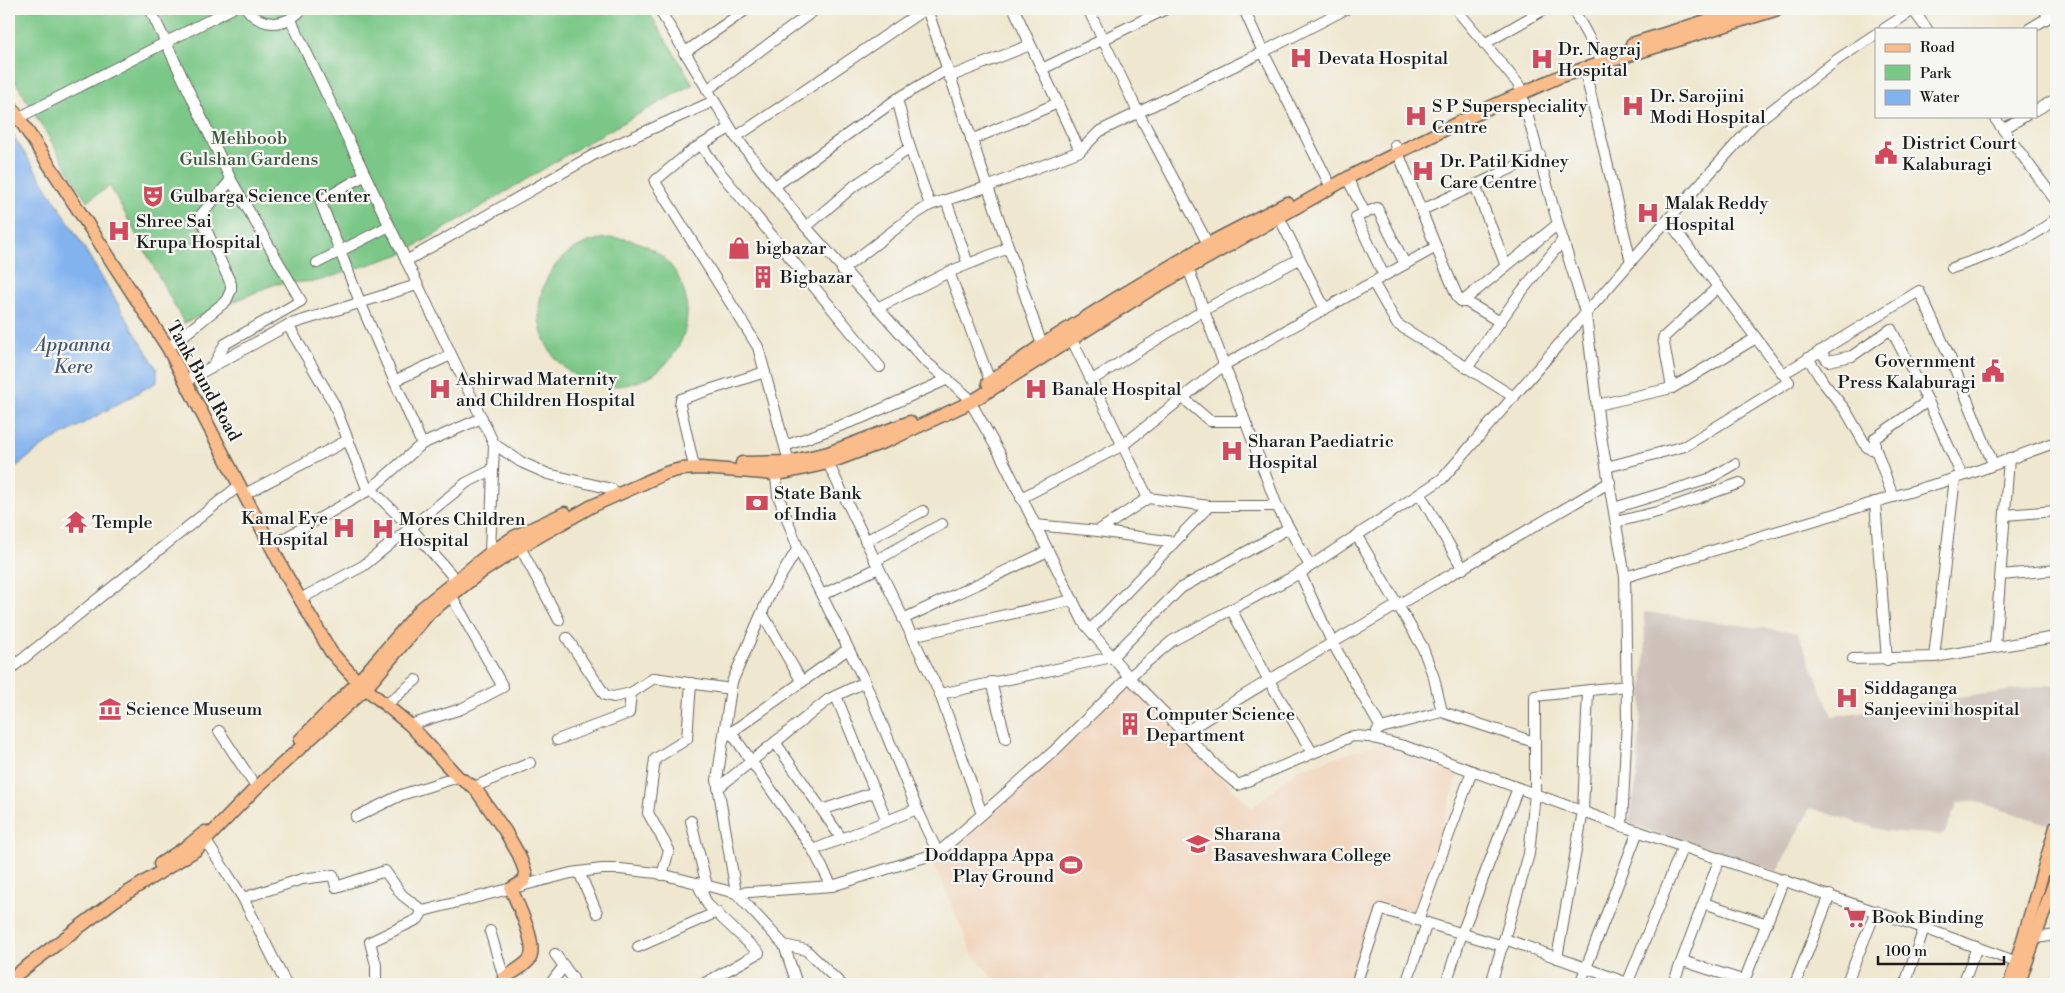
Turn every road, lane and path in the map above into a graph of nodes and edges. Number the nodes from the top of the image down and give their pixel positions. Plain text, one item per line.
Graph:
1 (150, 9) edge
2 (232, 9) edge
3 (247, 9) edge
4 (302, 9) edge
5 (659, 9) edge
6 (747, 9) edge
7 (816, 9) edge
8 (926, 9) edge
9 (1014, 9) edge
10 (1088, 9) edge
11 (1166, 9) edge
12 (1244, 9) edge
13 (1346, 9) edge
14 (1456, 9) edge
15 (1545, 9) edge
16 (1573, 9) edge
17 (1745, 9) edge
18 (1778, 9) edge
19 (1912, 10) edge
20 (2050, 13) edge
21 (1719, 18) edge
22 (291, 20) junction
23 (1885, 28) edge
24 (1926, 28) edge
25 (2030, 28) edge
26 (1875, 35) edge
27 (1103, 40) junction
28 (166, 42) junction
29 (1484, 44) junction
30 (1030, 45) junction
31 (684, 52) junction
32 (1263, 52) junction
33 (1601, 58) junction
34 (1584, 67) junction
35 (1042, 69) junction
36 (948, 74) junction
37 (1520, 89) junction
38 (707, 90) junction
39 (897, 99) junction
40 (2056, 99) edge
41 (714, 101) junction
42 (9, 103) edge
43 (1058, 104) junction
44 (2038, 109) edge
45 (1138, 112) junction
46 (18, 118) junction
47 (1994, 118) edge
48 (2021, 118) edge
49 (730, 128) junction
50 (2002, 129) junction
51 (736, 137) junction
52 (971, 140) junction
53 (701, 145) junction
54 (910, 148) junction
55 (1397, 148) junction
56 (1080, 151) junction
57 (1540, 155) junction
58 (364, 175) junction
59 (1347, 178) junction
60 (231, 180) junction
61 (1330, 183) junction
62 (1475, 184) junction
63 (775, 186) junction
64 (987, 187) junction
65 (946, 200) junction
66 (2056, 201) edge
67 (930, 205) junction
68 (1422, 210) junction
69 (1365, 213) junction
70 (1279, 218) junction
71 (2056, 219) edge
72 (1668, 220) junction
73 (1558, 224) junction
74 (389, 226) junction
75 (806, 227) junction
76 (1564, 240) junction
77 (1208, 244) junction
78 (1436, 247) junction
79 (1008, 248) junction
80 (340, 250) junction
81 (1300, 259) junction
82 (406, 261) junction
83 (1631, 262) junction
84 (317, 263) dead end
85 (968, 264) junction
86 (1406, 264) junction
87 (1506, 266) junction
88 (1188, 268) junction
89 (1952, 268) dead end
90 (842, 270) junction
91 (949, 272) junction
92 (1384, 276) junction
93 (1373, 282) junction
94 (417, 285) junction
95 (1718, 286) junction
96 (360, 302) junction
97 (1462, 302) junction
98 (876, 308) junction
99 (1325, 309) junction
100 (1204, 310) junction
101 (1586, 315) junction
102 (1500, 322) junction
103 (288, 325) junction
104 (1756, 338) junction
105 (1072, 340) junction
106 (1042, 345) junction
107 (168, 348) junction
108 (1820, 351) junction
109 (451, 355) junction
110 (1808, 358) junction
111 (1224, 365) junction
112 (880, 367) dead end
113 (212, 368) junction
114 (1467, 368) junction
115 (765, 372) junction
116 (1783, 374) junction
117 (948, 379) junction
118 (1092, 380) junction
119 (186, 381) junction
120 (394, 381) junction
121 (990, 381) junction
122 (1672, 388) junction
123 (1514, 397) junction
124 (1183, 398) junction
125 (969, 399) junction
126 (1928, 401) junction
127 (1597, 405) junction
128 (482, 418) junction
129 (1245, 421) junction
130 (348, 440) junction
131 (2056, 442) edge
132 (422, 444) junction
133 (494, 444) junction
134 (1122, 445) junction
135 (785, 446) junction
136 (1875, 447) junction
137 (2010, 458) junction
138 (693, 462) junction
139 (790, 462) junction
140 (828, 463) junction
141 (1734, 464) dead end
142 (1994, 464) junction
143 (1607, 467) junction
144 (775, 468) junction
145 (492, 470) junction
146 (1958, 477) junction
147 (1610, 482) junction
148 (1740, 483) dead end
149 (242, 489) junction
150 (369, 490) junction
151 (612, 490) junction
152 (1420, 494) junction
153 (1893, 497) junction
154 (1022, 498) junction
155 (1148, 498) junction
156 (1875, 502) junction
157 (1209, 506) junction
158 (1277, 506) junction
159 (1614, 508) junction
160 (923, 511) dead end
161 (2056, 511) edge
162 (2005, 515) junction
163 (1616, 522) junction
164 (942, 524) dead end
165 (1035, 525) junction
166 (410, 527) junction
167 (1289, 528) junction
168 (1098, 531) junction
169 (1356, 536) junction
170 (865, 541) junction
171 (1173, 542) junction
172 (271, 546) junction
173 (520, 547) junction
174 (798, 548) junction
175 (1048, 550) junction
176 (490, 553) junction
177 (876, 565) junction
178 (1310, 566) junction
179 (1463, 569) junction
180 (2056, 570) edge
181 (1300, 573) junction
182 (2001, 575) junction
183 (1625, 577) junction
184 (456, 580) junction
185 (452, 595) junction
186 (822, 595) junction
187 (300, 599) junction
188 (1073, 600) junction
189 (1398, 605) junction
190 (1231, 609) junction
191 (762, 613) junction
192 (903, 619) junction
193 (559, 620) dead end
194 (1090, 630) junction
195 (911, 636) junction
196 (2056, 637) edge
197 (567, 638) dead end
198 (1332, 642) junction
199 (1995, 647) junction
200 (848, 649) junction
201 (1112, 657) junction
202 (1934, 658) junction
203 (1853, 659) dead end
204 (1887, 660) junction
205 (9, 670) edge
206 (1129, 677) junction
207 (1268, 679) junction
208 (416, 680) dead end
209 (802, 682) junction
210 (865, 682) junction
211 (991, 682) junction
212 (691, 683) junction
213 (362, 685) junction
214 (1627, 686) junction
215 (731, 689) junction
216 (1588, 690) junction
217 (631, 693) junction
218 (940, 694) junction
219 (836, 696) junction
220 (387, 704) junction
221 (1442, 712) junction
222 (410, 725) junction
223 (1381, 728) junction
224 (218, 731) dead end
225 (1184, 734) junction
226 (727, 735) junction
227 (1368, 737) junction
228 (1006, 739) dead end
229 (557, 740) dead end
230 (775, 742) junction
231 (1534, 742) junction
232 (1312, 752) junction
233 (752, 760) junction
234 (530, 763) dead end
235 (1472, 771) junction
236 (458, 777) junction
237 (252, 781) junction
238 (474, 787) junction
239 (718, 788) junction
240 (1518, 788) junction
241 (875, 792) junction
242 (1535, 793) junction
243 (822, 810) junction
244 (917, 810) junction
245 (1583, 812) junction
246 (982, 814) junction
247 (356, 817) dead end
248 (691, 821) dead end
249 (886, 821) junction
250 (1622, 826) junction
251 (1638, 831) junction
252 (2055, 834) edge
253 (204, 838) junction
254 (842, 838) junction
255 (1683, 846) junction
256 (813, 850) junction
257 (938, 853) junction
258 (1720, 858) junction
259 (579, 872) junction
260 (662, 875) junction
261 (2056, 878) edge
262 (1784, 879) junction
263 (702, 885) junction
264 (832, 886) junction
265 (511, 888) junction
266 (736, 893) junction
267 (1830, 895) junction
268 (243, 898) junction
269 (1704, 903) junction
270 (423, 911) junction
271 (1876, 911) junction
272 (717, 912) junction
273 (597, 913) dead end
274 (1422, 921) junction
275 (1767, 924) junction
276 (1924, 928) junction
277 (490, 931) dead end
278 (1462, 933) junction
279 (2056, 935) edge
280 (2036, 938) junction
281 (1504, 942) junction
282 (784, 946) junction
283 (638, 947) dead end
284 (1977, 948) junction
285 (555, 954) dead end
286 (1557, 958) junction
287 (1683, 961) junction
288 (2022, 964) junction
289 (564, 966) junction
290 (1586, 969) junction
291 (9, 970) edge
292 (9, 980) edge
293 (504, 981) edge
294 (1744, 983) edge
295 (286, 984) edge
296 (374, 984) edge
297 (550, 984) edge
298 (574, 984) edge
299 (703, 984) edge
300 (797, 984) edge
301 (841, 984) edge
302 (1356, 984) edge
303 (1406, 984) edge
304 (1446, 984) edge
305 (1491, 984) edge
306 (1580, 984) edge
307 (1628, 984) edge
308 (1672, 984) edge
309 (1795, 984) edge
310 (1846, 984) edge
311 (1905, 984) edge
312 (1963, 984) edge
313 (2014, 984) edge

1 - 28 street
2 - 28 street
3 - 22 street
4 - 22 street
5 - 31 street
6 - 31 street
7 - 38 street
8 - 36 street
8 - 51 street
9 - 30 street
10 - 27 street
11 - 27 street
12 - 32 street
13 - 32 street
14 - 29 street
15 - 29 street
16 - 33 street
17 - 21 main road
18 - 21 main road
19 - 23 street
19 - 24 street
20 - 25 street
21 - 33 main road
22 - 58 street
26 - 72 street
27 - 35 street
27 - 45 street
28 - 46 street
28 - 60 street
29 - 37 street
30 - 35 street
30 - 36 street
31 - 38 street
32 - 45 street
32 - 61 street
33 - 34 main road
33 - 37 main road
34 - 37 main road
34 - 83 street
35 - 43 street
36 - 39 street
36 - 52 street
37 - 55 main road
37 - 57 street
38 - 41 street
39 - 54 street
39 - 63 street
40 - 44 street
41 - 49 street
41 - 82 street
42 - 46 main road, Tank Bund Road
43 - 52 street
43 - 56 street
45 - 56 street
45 - 77 street
46 - 107 main road, Tank Bund Road
47 - 50 street
48 - 50 street
49 - 51 street
49 - 53 street
50 - 66 street
51 - 63 street
52 - 64 street
53 - 112 street
53 - 115 street
54 - 67 street
54 - 75 street
55 - 59 main road
55 - 61 main road
55 - 68 street
56 - 64 street
57 - 62 street
57 - 73 street
58 - 74 street
58 - 80 street
59 - 61 main road
59 - 69 street
60 - 107 street
60 - 113 street
61 - 70 main road
61 - 77 main road
62 - 68 street
62 - 87 street
63 - 75 street
64 - 65 street
64 - 79 street
65 - 67 street
65 - 85 street
67 - 90 street
68 - 78 street
69 - 86 street
69 - 92 street
70 - 81 street
70 - 88 main road
71 - 89 street
72 - 83 street
72 - 95 street
73 - 76 street
73 - 87 street
74 - 80 street
74 - 82 street
75 - 90 street
76 - 101 street
76 - 102 street
77 - 106 main road
78 - 86 street
78 - 97 street
79 - 85 street
79 - 106 street
80 - 84 street
80 - 96 street
81 - 99 street
81 - 100 street
82 - 94 street
83 - 101 street
85 - 91 street
86 - 92 street
87 - 97 street
88 - 100 street
88 - 105 main road
90 - 98 street
91 - 98 street
91 - 121 street
92 - 93 street
93 - 99 street
93 - 114 street
94 - 96 street
94 - 109 street
95 - 104 street
95 - 122 street
96 - 103 street
96 - 120 street
97 - 102 street
98 - 117 street
99 - 111 street
100 - 111 street
100 - 118 street
101 - 123 street
101 - 127 street
102 - 114 street
103 - 113 street
103 - 130 street
104 - 116 street
104 - 122 street
105 - 118 street
105 - 125 main road
106 - 121 main road
107 - 119 main road, Tank Bund Road
108 - 110 street
108 - 126 street
108 - 142 street
109 - 120 street
109 - 128 street
110 - 116 street
110 - 136 street
111 - 124 street
111 - 129 street
113 - 119 street
114 - 123 street
115 - 135 street
115 - 138 street
116 - 143 street
117 - 125 street
117 - 135 street
118 - 134 street
119 - 149 main road, Tank Bund Road
120 - 132 street
121 - 125 main road
122 - 127 street
123 - 152 street
124 - 129 street
124 - 134 street
125 - 139 main road
125 - 140 main road
125 - 154 street
126 - 136 street
126 - 146 street
127 - 143 street
128 - 132 street
128 - 133 street
129 - 158 street
130 - 149 street
130 - 150 street
131 - 137 street
132 - 150 street
133 - 145 street
133 - 151 street
134 - 154 street
134 - 155 street
135 - 139 street
136 - 153 street
137 - 142 street
137 - 162 street
138 - 144 main road
138 - 151 main road
139 - 144 main road
140 - 144 main road
140 - 170 street
141 - 159 street
142 - 146 street
143 - 147 street
144 - 173 main road
144 - 174 street
145 - 166 street
145 - 176 street
146 - 153 street
146 - 202 street
147 - 159 street
147 - 179 street
148 - 163 street
149 - 172 main road, Tank Bund Road
149 - 205 street
150 - 166 street
150 - 172 street
151 - 176 main road
152 - 169 street
152 - 179 street
153 - 156 street
154 - 165 street
155 - 157 street
155 - 168 street
156 - 183 street
156 - 204 street
157 - 158 street
157 - 171 street
158 - 167 street
159 - 163 street
160 - 170 street
161 - 162 street
162 - 182 street
163 - 183 street
164 - 177 street
165 - 168 street
165 - 175 street
166 - 184 street
166 - 187 street
167 - 178 street
167 - 201 street
168 - 171 street
169 - 178 street
169 - 189 street
170 - 177 street
171 - 194 street
172 - 187 main road, Tank Bund Road
173 - 185 main road
173 - 193 street
174 - 186 street
174 - 191 street
175 - 188 street
175 - 192 street
176 - 184 main road
177 - 186 street
177 - 192 street
178 - 181 street
179 - 189 street
180 - 182 street
181 - 190 street
181 - 198 street
182 - 199 street
183 - 214 street
184 - 213 main road
185 - 213 main road
185 - 222 street
186 - 200 street
187 - 213 main road, Tank Bund Road
188 - 194 street
188 - 195 street
189 - 198 street
189 - 221 street
190 - 206 street
190 - 207 street
191 - 209 street
191 - 215 street
192 - 195 street
194 - 201 street
195 - 218 street
196 - 199 street
197 - 217 street
198 - 207 street
198 - 223 street
199 - 202 street
200 - 209 street
200 - 210 street
201 - 206 street
201 - 211 street
202 - 204 street
203 - 204 street
206 - 225 street
206 - 246 street
207 - 225 street
207 - 232 street
208 - 220 street
209 - 226 street
210 - 219 street
210 - 244 street
211 - 218 street
211 - 228 street
212 - 215 street
212 - 217 street
212 - 260 street
213 - 220 main road, Tank Bund Road
213 - 237 main road
213 - 253 main road
214 - 216 street
214 - 250 street
215 - 226 street
216 - 231 street
216 - 245 street
217 - 229 street
218 - 246 street
219 - 230 street
219 - 241 street
220 - 222 main road, Tank Bund Road
221 - 223 street
221 - 231 street
222 - 236 main road, Tank Bund Road
223 - 227 street
224 - 237 street
225 - 232 street
226 - 233 street
226 - 239 street
227 - 232 street
227 - 235 street
230 - 233 street
230 - 243 street
231 - 242 street
233 - 239 street
233 - 256 street
234 - 238 street
235 - 240 street
235 - 274 street
236 - 238 main road, Tank Bund Road
236 - 247 street
237 - 253 main road
238 - 265 main road
239 - 266 street
240 - 242 street
240 - 278 street
241 - 243 street
241 - 249 street
242 - 245 street
242 - 281 street
243 - 254 street
244 - 249 street
244 - 257 street
245 - 250 street
245 - 286 street
246 - 257 street
248 - 263 street
249 - 254 street
250 - 251 street
251 - 255 street
251 - 290 street
252 - 288 main road
253 - 268 street
253 - 291 main road
253 - 292 main road
254 - 256 street
255 - 258 street
255 - 307 street
256 - 264 street
257 - 264 street
258 - 262 street
258 - 269 street
259 - 260 street
259 - 265 street
259 - 273 street
260 - 263 street
261 - 280 main road
262 - 267 street
262 - 275 street
263 - 266 street
263 - 272 street
264 - 266 street
265 - 270 street
265 - 293 main road
266 - 282 street
267 - 271 street
267 - 309 street
268 - 270 street
268 - 295 street
269 - 275 street
269 - 287 street
270 - 296 street
271 - 276 street
271 - 310 street
272 - 283 street
272 - 299 street
274 - 278 street
274 - 302 street
274 - 303 street
275 - 294 street
276 - 284 street
276 - 311 street
277 - 293 street
278 - 281 street
278 - 304 street
279 - 280 street
280 - 288 main road
281 - 286 street
281 - 305 street
282 - 300 street
282 - 301 street
284 - 288 street
284 - 312 street
285 - 289 street
286 - 290 street
287 - 294 street
287 - 308 street
288 - 313 main road
289 - 297 street
289 - 298 street
290 - 306 street
290 - 307 street

